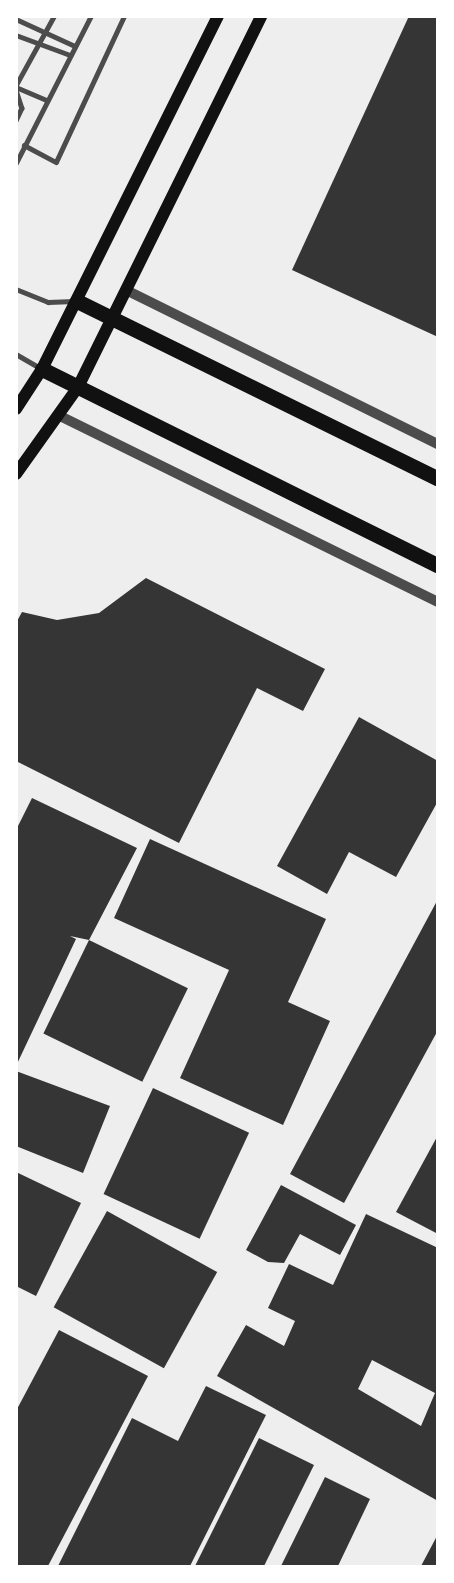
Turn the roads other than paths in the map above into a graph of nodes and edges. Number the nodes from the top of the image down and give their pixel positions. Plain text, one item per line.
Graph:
1 (54, 16) edge
2 (91, 16) edge
3 (124, 16) edge
4 (218, 16) edge
5 (261, 16) edge
6 (16, 19) edge
7 (46, 32) junction
8 (16, 35) edge
9 (39, 46) junction
10 (75, 46) junction
11 (70, 55) junction
12 (16, 87) edge
13 (47, 100) junction
14 (16, 121) edge
15 (24, 145) junction
16 (16, 163) edge
17 (16, 290) edge
18 (126, 290) junction
19 (77, 300) junction
20 (112, 318) junction
21 (16, 354) edge
22 (42, 369) junction
23 (78, 387) junction
24 (16, 410) edge
25 (58, 415) junction
26 (438, 444) edge
27 (16, 474) edge
28 (438, 479) edge
29 (438, 566) edge
30 (438, 602) edge

1 - 7 lane
2 - 10 lane
3 - 15 lane
4 - 19 main road
5 - 18 main road
6 - 7 lane
7 - 9 lane
7 - 10 lane
8 - 9 lane
9 - 11 lane
9 - 12 lane
10 - 11 lane
11 - 13 lane
12 - 13 lane
12 - 14 lane
13 - 15 lane
15 - 16 lane
17 - 19 lane
18 - 20 main road
18 - 26 street
19 - 20 main road
19 - 22 main road
20 - 23 main road
20 - 28 main road
21 - 22 lane
22 - 23 main road
22 - 24 main road
23 - 25 main road
23 - 29 main road
25 - 27 main road
25 - 30 street

